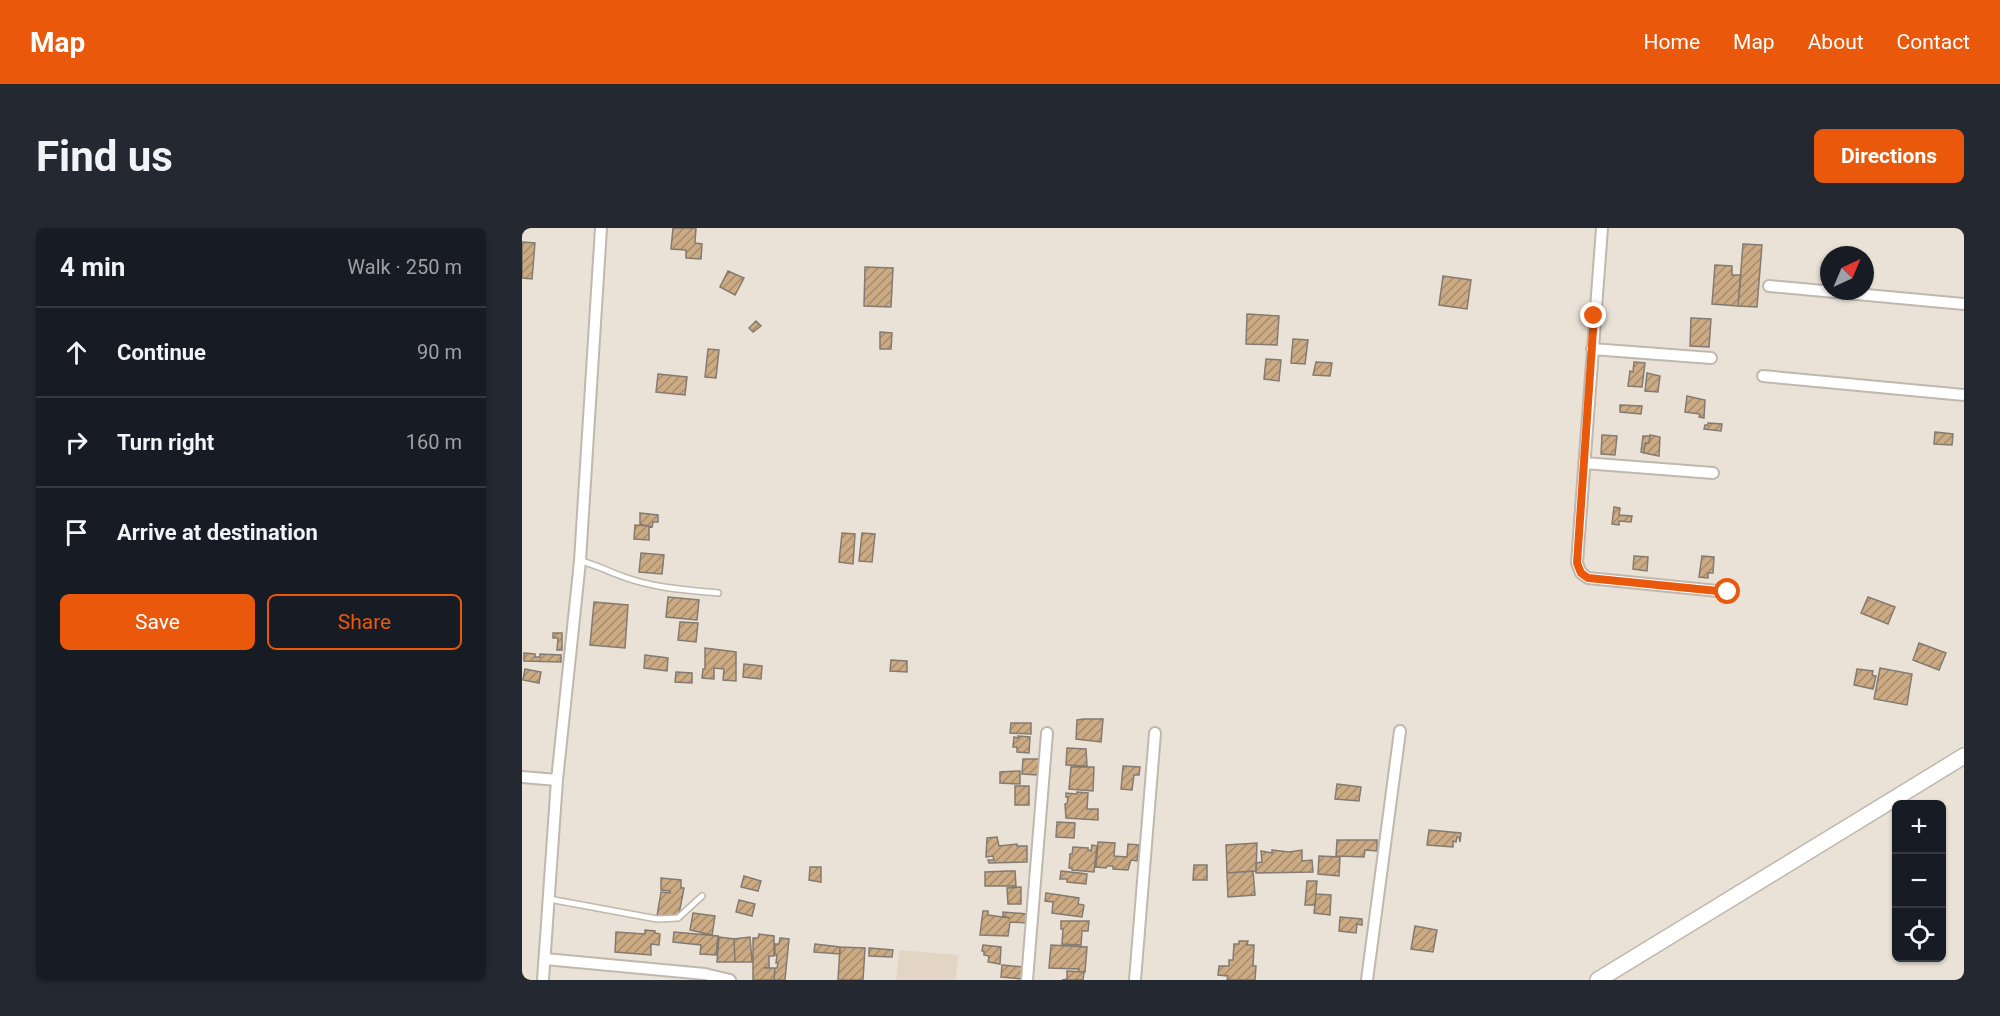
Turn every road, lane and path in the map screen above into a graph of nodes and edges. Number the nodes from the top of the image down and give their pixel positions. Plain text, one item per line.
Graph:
1 (601, 228) edge
2 (1602, 228) edge
3 (1769, 286) dead end
4 (1964, 304) edge
5 (1592, 349) junction
6 (1711, 358) dead end
7 (1763, 376) dead end
8 (1964, 395) edge
9 (1584, 464) junction
10 (1713, 473) dead end
11 (580, 561) junction
12 (1728, 592) dead end
13 (718, 593) dead end
14 (1400, 731) dead end
15 (1047, 733) dead end
16 (1155, 733) dead end
17 (1964, 756) edge
18 (522, 777) edge
19 (556, 780) junction
20 (702, 896) dead end
21 (549, 899) junction
22 (545, 959) junction
23 (543, 980) edge
24 (730, 980) edge
25 (1027, 980) edge
26 (1135, 980) edge
27 (1367, 980) edge
28 (1598, 980) edge

1 - 11 street
2 - 5 street
3 - 4 street
5 - 6 street
5 - 9 street
7 - 8 street
9 - 10 street
9 - 12 street
11 - 13 lane
11 - 19 street
14 - 27 street
15 - 25 street
16 - 26 street
17 - 28 main road
18 - 19 street
19 - 21 street
20 - 21 lane
21 - 22 street
22 - 23 street
22 - 24 street

